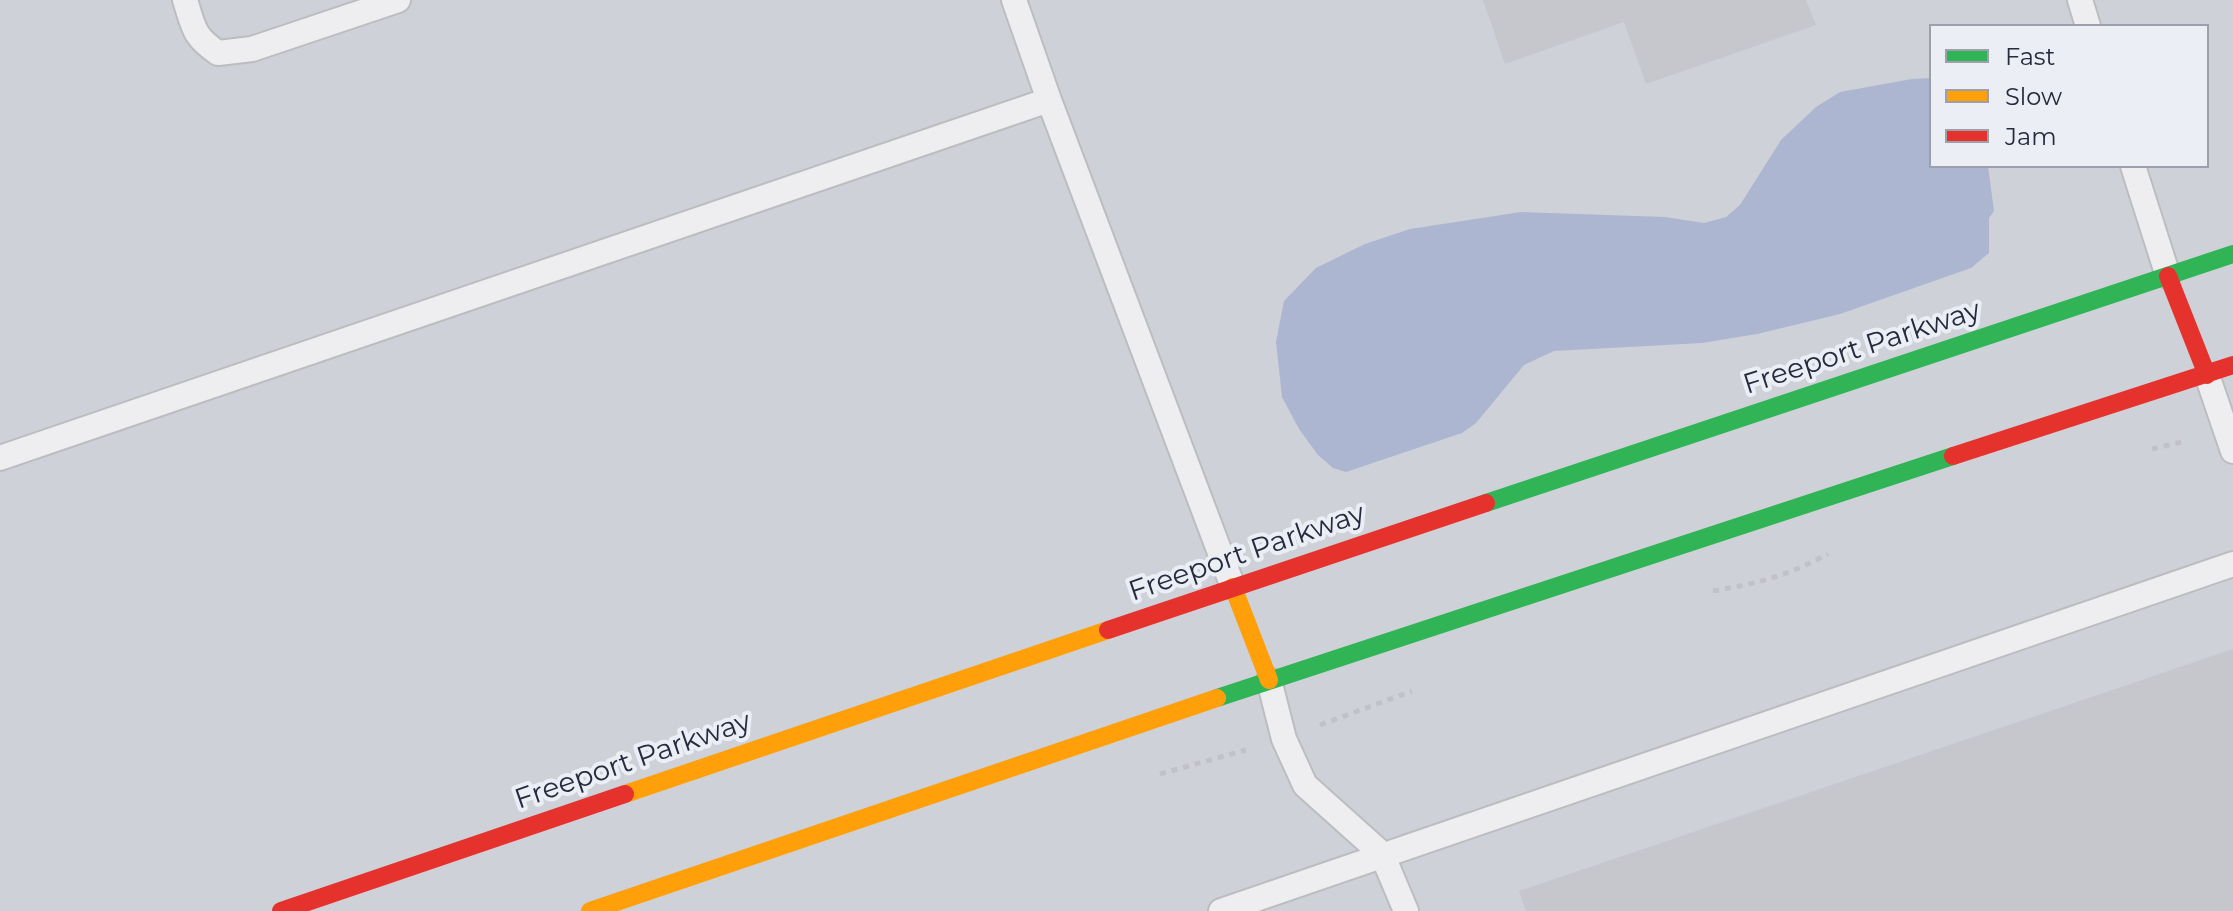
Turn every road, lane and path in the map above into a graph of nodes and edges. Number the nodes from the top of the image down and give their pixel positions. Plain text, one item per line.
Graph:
1 (185, 0) edge
2 (398, 0) edge
3 (1014, 0) edge
4 (2080, 0) edge
5 (2087, 24) edge
6 (1049, 100) junction
7 (2134, 168) edge
8 (2233, 254) edge
9 (2168, 276) junction
10 (2233, 365) edge
11 (2207, 375) junction
12 (2233, 451) edge
13 (0, 458) edge
14 (2233, 564) edge
15 (1233, 587) junction
16 (1269, 680) junction
17 (1382, 854) junction
18 (281, 911) edge
19 (590, 911) edge
20 (1221, 911) edge
21 (1406, 911) edge

1 - 2 lane
3 - 6 lane
4 - 5 lane
6 - 13 lane
6 - 15 lane
7 - 9 lane
8 - 9 main road, Freeport Parkway
9 - 11 main road
9 - 15 main road, Freeport Parkway
10 - 11 main road
11 - 12 lane
11 - 16 main road
14 - 17 lane
15 - 16 main road
15 - 18 main road, Freeport Parkway
16 - 17 lane
16 - 19 main road
17 - 20 lane
17 - 21 lane

